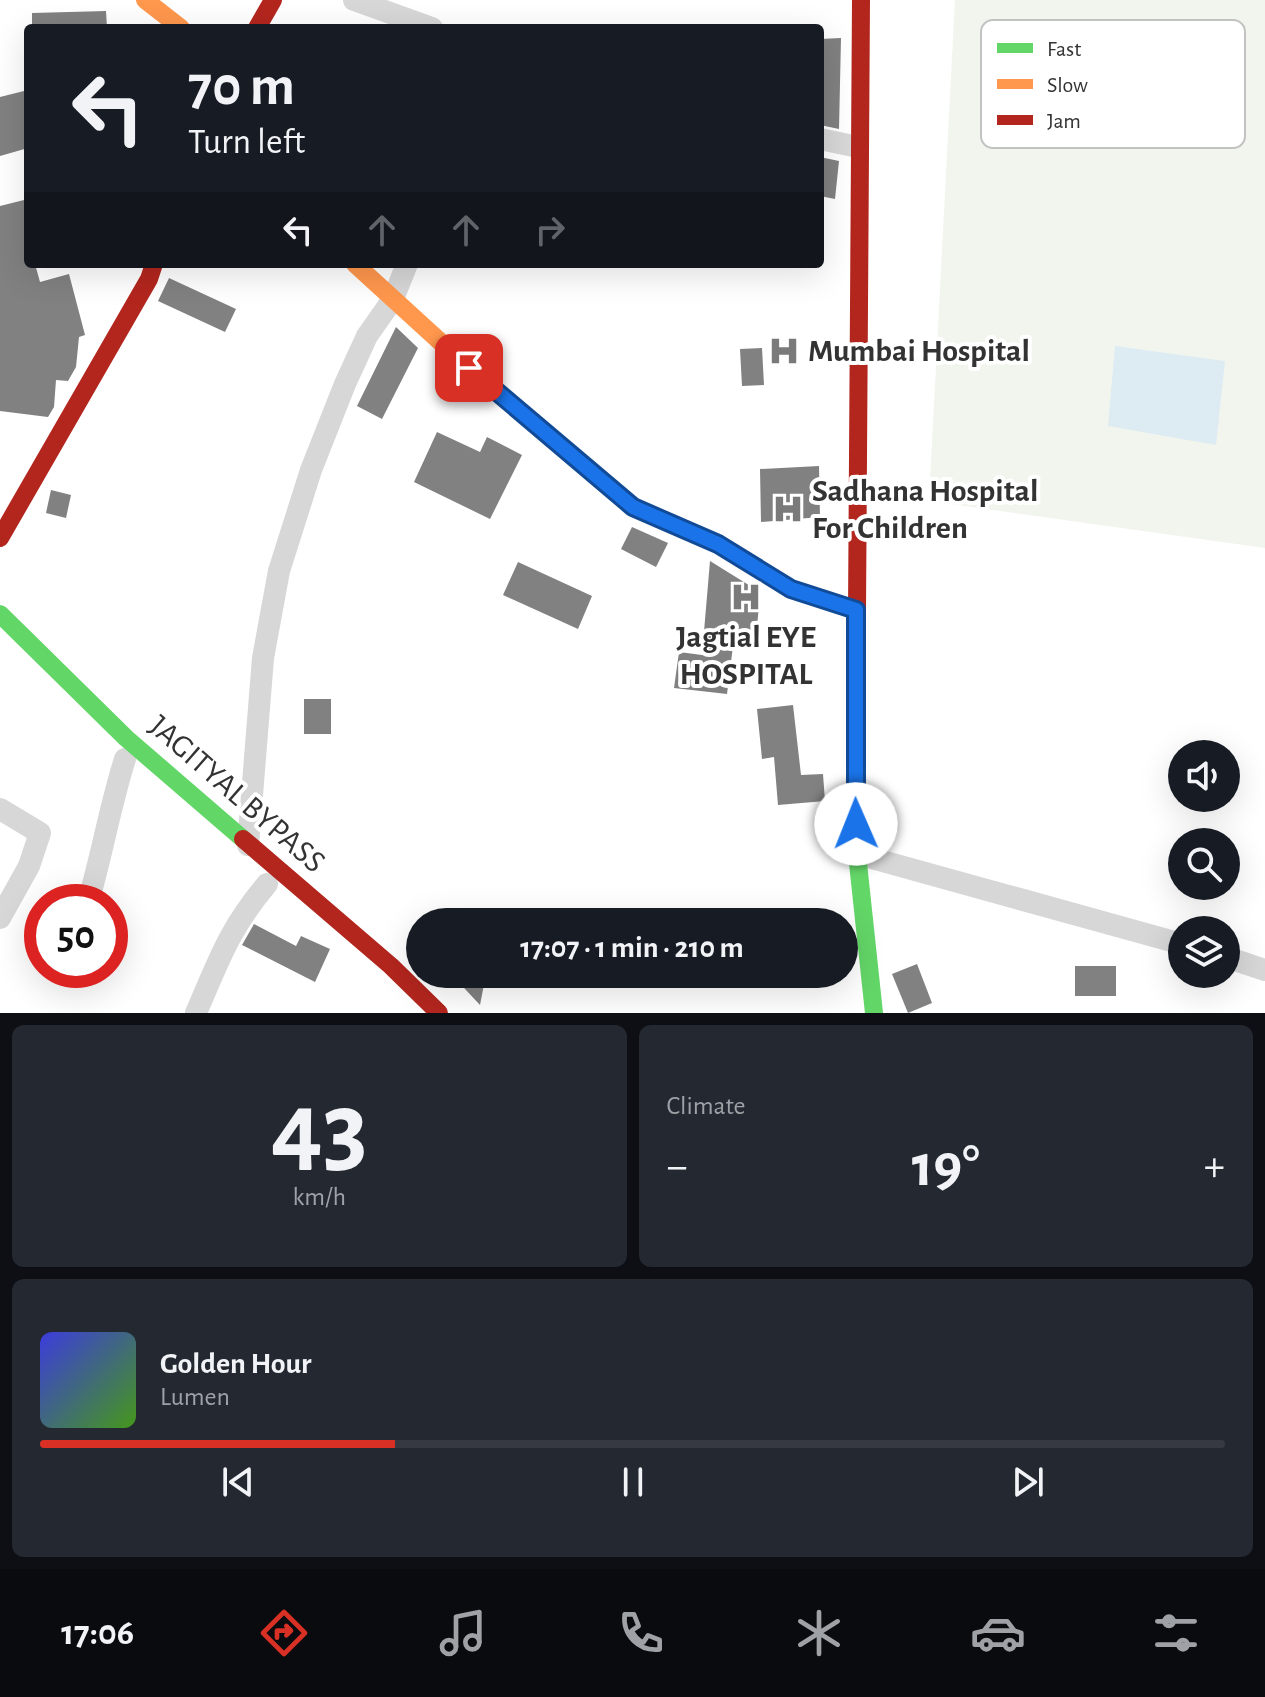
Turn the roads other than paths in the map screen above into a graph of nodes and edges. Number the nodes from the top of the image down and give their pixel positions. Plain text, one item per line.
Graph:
1 (145, 0) edge
2 (273, 0) edge
3 (354, 0) edge
4 (861, 0) edge
5 (391, 21) edge
6 (176, 24) edge
7 (259, 24) edge
8 (824, 140) edge
9 (858, 147) junction
10 (153, 268) edge
11 (359, 268) edge
12 (405, 268) edge
13 (393, 299) junction
14 (0, 538) edge
15 (856, 610) junction
16 (0, 614) edge
17 (83, 722) dead end
18 (125, 759) junction
19 (0, 809) edge
20 (248, 845) junction
21 (857, 854) junction
22 (93, 884) edge
23 (267, 884) junction
24 (290, 904) dead end
25 (0, 918) edge
26 (1168, 940) edge
27 (1240, 962) edge
28 (1265, 970) edge
29 (196, 1013) edge
30 (439, 1013) edge
31 (874, 1013) edge

1 - 6 main road
2 - 7 main road
3 - 5 street
4 - 9 main road
8 - 9 street
9 - 15 main road
10 - 14 main road
11 - 13 main road
12 - 13 street
13 - 15 main road
13 - 20 street
15 - 21 main road
16 - 20 main road, JAGITYAL BYPASS
17 - 18 main road, JAGITYAL BYPASS
18 - 22 street
18 - 23 main road, JAGITYAL BYPASS
19 - 25 street
20 - 30 main road, JAGITYAL BYPASS
21 - 26 street
21 - 31 main road
23 - 24 main road, JAGITYAL BYPASS
23 - 29 street
27 - 28 street

